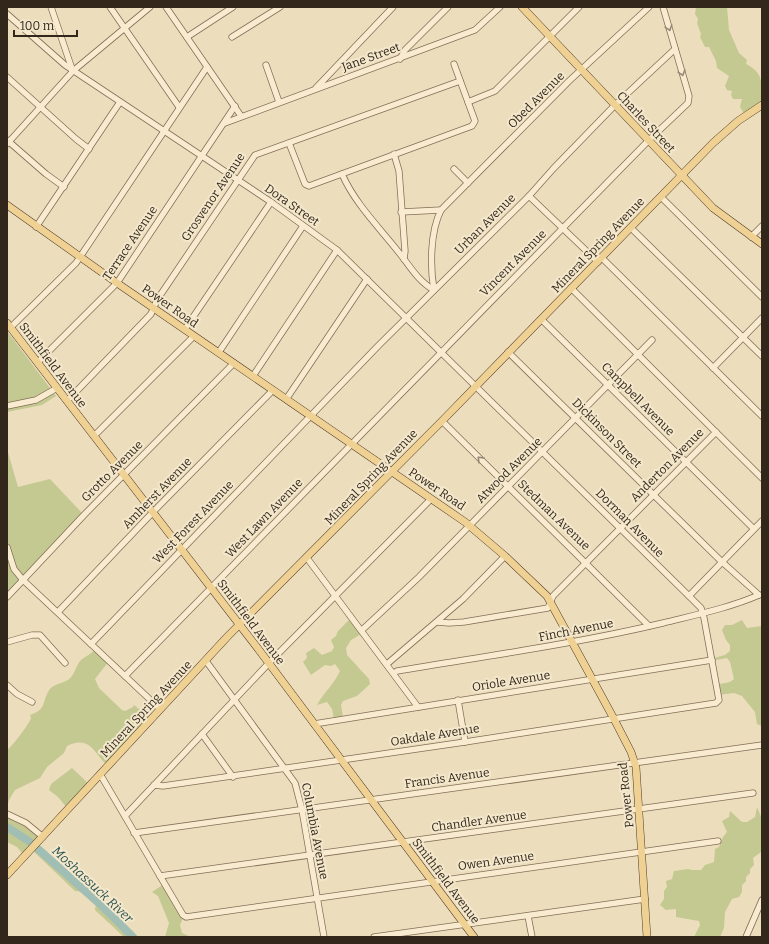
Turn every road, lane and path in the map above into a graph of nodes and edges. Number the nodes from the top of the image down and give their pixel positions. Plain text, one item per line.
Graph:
1 (51, 7) edge
2 (110, 7) edge
3 (150, 7) edge
4 (166, 7) edge
5 (233, 7) edge
6 (280, 7) edge
7 (393, 7) edge
8 (448, 7) edge
9 (500, 7) edge
10 (522, 7) edge
11 (579, 7) edge
12 (648, 7) edge
13 (663, 7) edge
14 (7, 14) edge
15 (125, 28) junction
16 (549, 36) junction
17 (187, 37) junction
18 (232, 37) dead end
19 (676, 49) junction
20 (400, 59) junction
21 (454, 64) dead end
22 (266, 65) dead end
23 (208, 67) junction
24 (582, 70) junction
25 (73, 71) junction
26 (7, 77) edge
27 (460, 81) junction
28 (316, 89) junction
29 (120, 102) junction
30 (279, 102) junction
31 (468, 102) junction
32 (615, 105) junction
33 (762, 105) edge
34 (235, 106) junction
35 (40, 107) junction
36 (179, 107) junction
37 (241, 116) junction
38 (224, 123) junction
39 (163, 130) junction
40 (648, 141) junction
41 (8, 142) edge
42 (289, 143) junction
43 (89, 149) junction
44 (394, 154) junction
45 (203, 156) junction
46 (454, 169) dead end
47 (342, 174) junction
48 (681, 176) junction
49 (238, 180) junction
50 (468, 183) junction
51 (64, 187) junction
52 (529, 196) junction
53 (660, 197) junction
54 (270, 202) junction
55 (7, 205) edge
56 (441, 210) junction
57 (401, 212) junction
58 (303, 226) junction
59 (762, 226) edge
60 (36, 227) junction
61 (631, 228) junction
62 (562, 229) junction
63 (751, 237) junction
64 (762, 244) edge
65 (337, 250) junction
66 (80, 257) junction
67 (404, 259) junction
68 (600, 260) junction
69 (367, 279) junction
70 (118, 283) junction
71 (571, 288) junction
72 (434, 290) junction
73 (762, 297) edge
74 (154, 307) junction
75 (407, 318) junction
76 (762, 318) edge
77 (541, 319) junction
78 (9, 325) edge
79 (184, 329) junction
80 (194, 336) junction
81 (743, 338) junction
82 (652, 340) dead end
83 (219, 352) junction
84 (442, 352) junction
85 (508, 352) junction
86 (638, 354) junction
87 (762, 356) edge
88 (38, 362) junction
89 (234, 363) junction
90 (713, 368) junction
91 (253, 376) junction
92 (607, 384) junction
93 (476, 386) junction
94 (57, 388) junction
95 (274, 390) junction
96 (286, 398) junction
97 (67, 401) junction
98 (7, 406) edge
99 (311, 416) junction
100 (762, 416) edge
101 (575, 417) junction
102 (442, 421) junction
103 (716, 432) junction
104 (94, 436) junction
105 (352, 444) junction
106 (542, 452) junction
107 (686, 462) junction
108 (391, 472) junction
109 (124, 475) junction
110 (762, 478) edge
111 (508, 486) junction
112 (653, 495) junction
113 (431, 499) junction
114 (153, 512) junction
115 (762, 521) edge
116 (469, 525) junction
117 (621, 528) junction
118 (754, 529) junction
119 (7, 547) edge
120 (182, 550) junction
121 (505, 556) junction
122 (307, 558) junction
123 (721, 561) junction
124 (587, 563) junction
125 (23, 580) junction
126 (211, 588) junction
127 (759, 595) joint
128 (335, 596) junction
129 (689, 596) junction
130 (7, 597) edge
131 (551, 602) junction
132 (58, 612) junction
133 (703, 613) junction
134 (437, 622) junction
135 (239, 625) junction
136 (649, 626) junction
137 (362, 630) junction
138 (7, 642) edge
139 (573, 643) junction
140 (91, 644) junction
141 (712, 660) junction
142 (206, 661) junction
143 (65, 663) dead end
144 (268, 664) junction
145 (387, 664) junction
146 (394, 673) junction
147 (125, 676) junction
148 (593, 679) junction
149 (7, 685) edge
150 (458, 700) junction
151 (235, 701) junction
152 (32, 702) dead end
153 (718, 702) joint
154 (418, 707) junction
155 (160, 709) junction
156 (614, 718) junction
157 (314, 724) junction
158 (202, 734) junction
159 (465, 742) junction
160 (762, 744) edge
161 (341, 761) junction
162 (635, 762) junction
163 (287, 769) junction
164 (100, 774) junction
165 (233, 777) junction
166 (154, 786) junction
167 (753, 793) dead end
168 (371, 800) junction
169 (302, 810) junction
170 (639, 810) junction
171 (7, 814) edge
172 (125, 816) junction
173 (134, 833) junction
174 (43, 837) junction
175 (718, 841) dead end
176 (403, 842) junction
177 (642, 852) junction
178 (310, 856) junction
179 (7, 875) edge
180 (160, 876) junction
181 (432, 882) junction
182 (316, 898) junction
183 (645, 899) junction
184 (762, 900) edge
185 (528, 916) junction
186 (465, 925) junction
187 (324, 937) edge
188 (374, 937) edge
189 (474, 937) edge
190 (532, 937) edge
191 (647, 937) edge
192 (746, 937) edge

1 - 25 street
2 - 15 street
3 - 15 street
4 - 17 street
5 - 17 street
6 - 18 street
7 - 28 street
8 - 20 street
9 - 20 street, Jane Street
10 - 16 main road, Charles Street
11 - 16 street
12 - 24 street, Obed Avenue
13 -> 19 street
14 - 25 street, Dora Street
15 - 25 street
15 - 36 street
16 - 24 main road, Charles Street
16 - 31 street
17 - 23 street
19 - 32 street, Urban Avenue
19 -> 40 street, Vincent Avenue
20 - 28 street, Jane Street
21 - 27 street
22 - 30 street
23 - 34 street
23 - 36 street
24 - 32 main road, Charles Street
24 - 50 street, Obed Avenue
25 - 29 street, Dora Street
25 - 35 street
26 - 35 street
27 - 31 street
27 - 42 street, Grosvenor Avenue
28 - 30 street, Jane Street
29 - 39 street, Dora Street
29 - 43 street
30 - 37 street, Jane Street
31 - 44 street
32 - 40 main road, Charles Street
32 - 52 street, Urban Avenue
33 - 48 main road, Mineral Spring Avenue
34 - 37 street
34 - 38 street, Terrace Avenue
35 - 41 street
35 - 43 street
36 - 39 street
37 - 38 street
38 - 45 street, Terrace Avenue
39 - 45 street, Dora Street
39 - 66 street
40 - 48 main road, Charles Street
40 - 62 street, Vincent Avenue
41 - 51 street
42 - 47 street
42 - 49 street, Grosvenor Avenue
43 - 51 street
44 - 47 street
44 - 57 street
45 - 49 street, Dora Street
45 - 70 street, Terrace Avenue
46 - 50 street
47 - 67 street
48 - 53 main road, Mineral Spring Avenue
48 - 63 main road, Charles Street
49 - 54 street, Dora Street
49 - 74 street, Grosvenor Avenue
50 - 56 street, Obed Avenue
51 - 60 street
52 - 62 street
52 - 72 street, Urban Avenue
53 - 61 main road, Mineral Spring Avenue
53 - 73 street
54 - 58 street, Dora Street
54 - 79 street
55 - 60 main road, Power Road
56 - 57 street
56 - 72 street, Obed Avenue
57 - 67 street
58 - 65 street, Dora Street
58 - 83 street
59 - 63 street
60 - 66 main road, Power Road
61 - 68 main road, Mineral Spring Avenue
61 - 81 street
62 - 68 street
62 - 84 street, Vincent Avenue
63 - 64 main road, Charles Street
65 - 69 street, Dora Street
65 - 91 street
66 - 70 main road, Power Road
66 - 78 street
67 - 72 street
68 - 71 main road, Mineral Spring Avenue
68 - 90 street
69 - 75 street, Dora Street
69 - 96 street
70 - 74 main road, Power Road
70 - 88 street, Terrace Avenue
71 - 77 main road, Mineral Spring Avenue
71 - 86 street
72 - 75 street, Urban Avenue
74 - 79 main road, Power Road
74 - 97 street, Grosvenor Avenue
75 - 84 street, Dora Street
75 - 99 street, Urban Avenue
76 - 81 street
77 - 85 main road, Mineral Spring Avenue
77 - 92 street, Campbell Avenue
78 - 88 main road, Smithfield Avenue
79 - 80 main road, Power Road
80 - 83 main road, Power Road
80 - 104 street
81 - 87 street
81 - 90 street
82 - 86 street, Atwood Avenue
83 - 89 main road, Power Road
84 - 93 street, Dora Street
84 - 105 street, Vincent Avenue
85 - 93 main road, Mineral Spring Avenue
85 - 101 street, Dickinson Street
86 - 92 street, Atwood Avenue
86 - 103 street
88 - 94 main road, Smithfield Avenue
89 - 91 main road, Power Road
89 - 109 street, Grotto Avenue
90 - 100 street
91 - 95 main road, Power Road
92 - 101 street, Atwood Avenue
92 - 107 street, Campbell Avenue
93 - 102 main road, Mineral Spring Avenue
93 - 106 street, Dorman Avenue
94 - 97 main road, Smithfield Avenue
94 - 98 street
95 - 96 main road, Power Road
95 - 114 street, Amherst Avenue
96 - 99 main road, Power Road
97 - 104 main road, Smithfield Avenue
99 - 105 main road, Power Road
99 - 120 street, West Forest Avenue
101 - 106 street, Atwood Avenue
101 - 112 street, Dickinson Street
102 - 108 main road, Mineral Spring Avenue
111 -> 102 street, Stedman Avenue
103 - 107 street, Anderton Avenue
103 - 110 street
104 - 109 main road, Smithfield Avenue
105 - 108 main road, Power Road
105 - 126 street, West Lawn Avenue
106 - 111 street, Atwood Avenue
106 - 117 street, Dorman Avenue
107 - 112 street, Anderton Avenue
107 - 118 street, Campbell Avenue
108 - 113 main road, Power Road
108 - 122 main road, Mineral Spring Avenue
109 - 114 main road, Smithfield Avenue
109 - 125 street, Grotto Avenue
111 - 116 street, Atwood Avenue
111 - 124 street, Stedman Avenue
112 - 117 street, Anderton Avenue
112 - 123 street, Dickinson Street
113 - 116 main road, Power Road
113 - 128 street
114 - 120 main road, Smithfield Avenue
114 - 132 street, Amherst Avenue
115 - 118 street
116 - 121 main road, Power Road
116 - 137 street, Atwood Avenue
117 - 124 street, Anderton Avenue
117 - 129 street, Dorman Avenue
118 - 123 street
119 - 125 street
120 - 126 main road, Smithfield Avenue
120 - 140 street, West Forest Avenue
121 - 131 main road, Power Road
121 - 134 street
122 - 128 street
122 - 135 main road, Mineral Spring Avenue
123 - 127 street, Dickinson Street
123 - 129 street
124 - 131 street, Anderton Avenue
124 - 136 street, Stedman Avenue
125 - 130 street, Grotto Avenue
125 - 132 street
126 - 135 main road, Smithfield Avenue
126 - 147 street, West Lawn Avenue
127 - 133 street, Finch Avenue
128 - 137 street
128 - 144 street
129 - 133 street, Dorman Avenue
131 - 134 street, Anderton Avenue
131 - 139 main road, Power Road
132 - 140 street
133 - 136 street, Finch Avenue
133 - 141 street, Dorman Avenue
134 - 145 street
135 - 142 main road, Mineral Spring Avenue
135 - 144 main road, Smithfield Avenue
136 - 139 street, Finch Avenue
137 - 145 street
138 - 143 street
139 - 146 street, Finch Avenue
139 - 148 main road, Power Road
140 - 147 street
141 - 148 street, Oriole Avenue
141 - 153 street, Dorman Avenue
142 - 151 street, Columbia Avenue
142 - 155 main road, Mineral Spring Avenue
144 - 151 street
144 - 157 main road, Smithfield Avenue
145 - 146 street
146 - 154 street
147 - 155 street
148 - 150 street, Oriole Avenue
148 - 156 main road, Power Road
149 - 152 street
150 - 154 street, Oriole Avenue
150 - 159 street
151 - 158 street
151 - 163 street, Columbia Avenue
153 - 156 street, Oakdale Avenue
154 - 157 street, Oriole Avenue
155 - 164 main road, Mineral Spring Avenue
156 - 159 street, Oakdale Avenue
156 - 162 main road, Power Road
157 - 161 main road, Smithfield Avenue
158 - 165 street
158 - 166 street
159 - 161 street, Oakdale Avenue
160 - 162 street, Francis Avenue
161 - 163 street, Oakdale Avenue
161 - 168 main road, Smithfield Avenue
162 - 168 street, Francis Avenue
162 - 170 main road, Power Road
163 - 165 street, Oakdale Avenue
163 - 169 street, Columbia Avenue
164 - 172 street
164 - 174 main road, Mineral Spring Avenue
165 - 166 street, Oakdale Avenue
166 - 172 street
167 - 170 street, Chandler Avenue
168 - 169 street, Francis Avenue
168 - 176 main road, Smithfield Avenue
169 - 173 street, Francis Avenue
169 - 178 street, Columbia Avenue
170 - 176 street, Chandler Avenue
170 - 177 main road, Power Road
171 - 174 street
172 - 173 street
173 - 180 street
174 - 179 main road, Mineral Spring Avenue
175 - 177 street, Owen Avenue
176 - 178 street, Chandler Avenue
176 - 181 main road, Smithfield Avenue
177 - 181 street, Owen Avenue
177 - 183 main road, Power Road
178 - 180 street, Chandler Avenue
178 - 182 street, Columbia Avenue
180 - 182 street, Owen Avenue
181 - 182 street, Owen Avenue
181 - 186 main road, Smithfield Avenue
182 - 187 street, Columbia Avenue
183 - 185 street
183 - 191 main road, Power Road
184 - 192 street
185 - 186 street
185 - 190 street
186 - 188 street
186 - 189 main road, Smithfield Avenue

